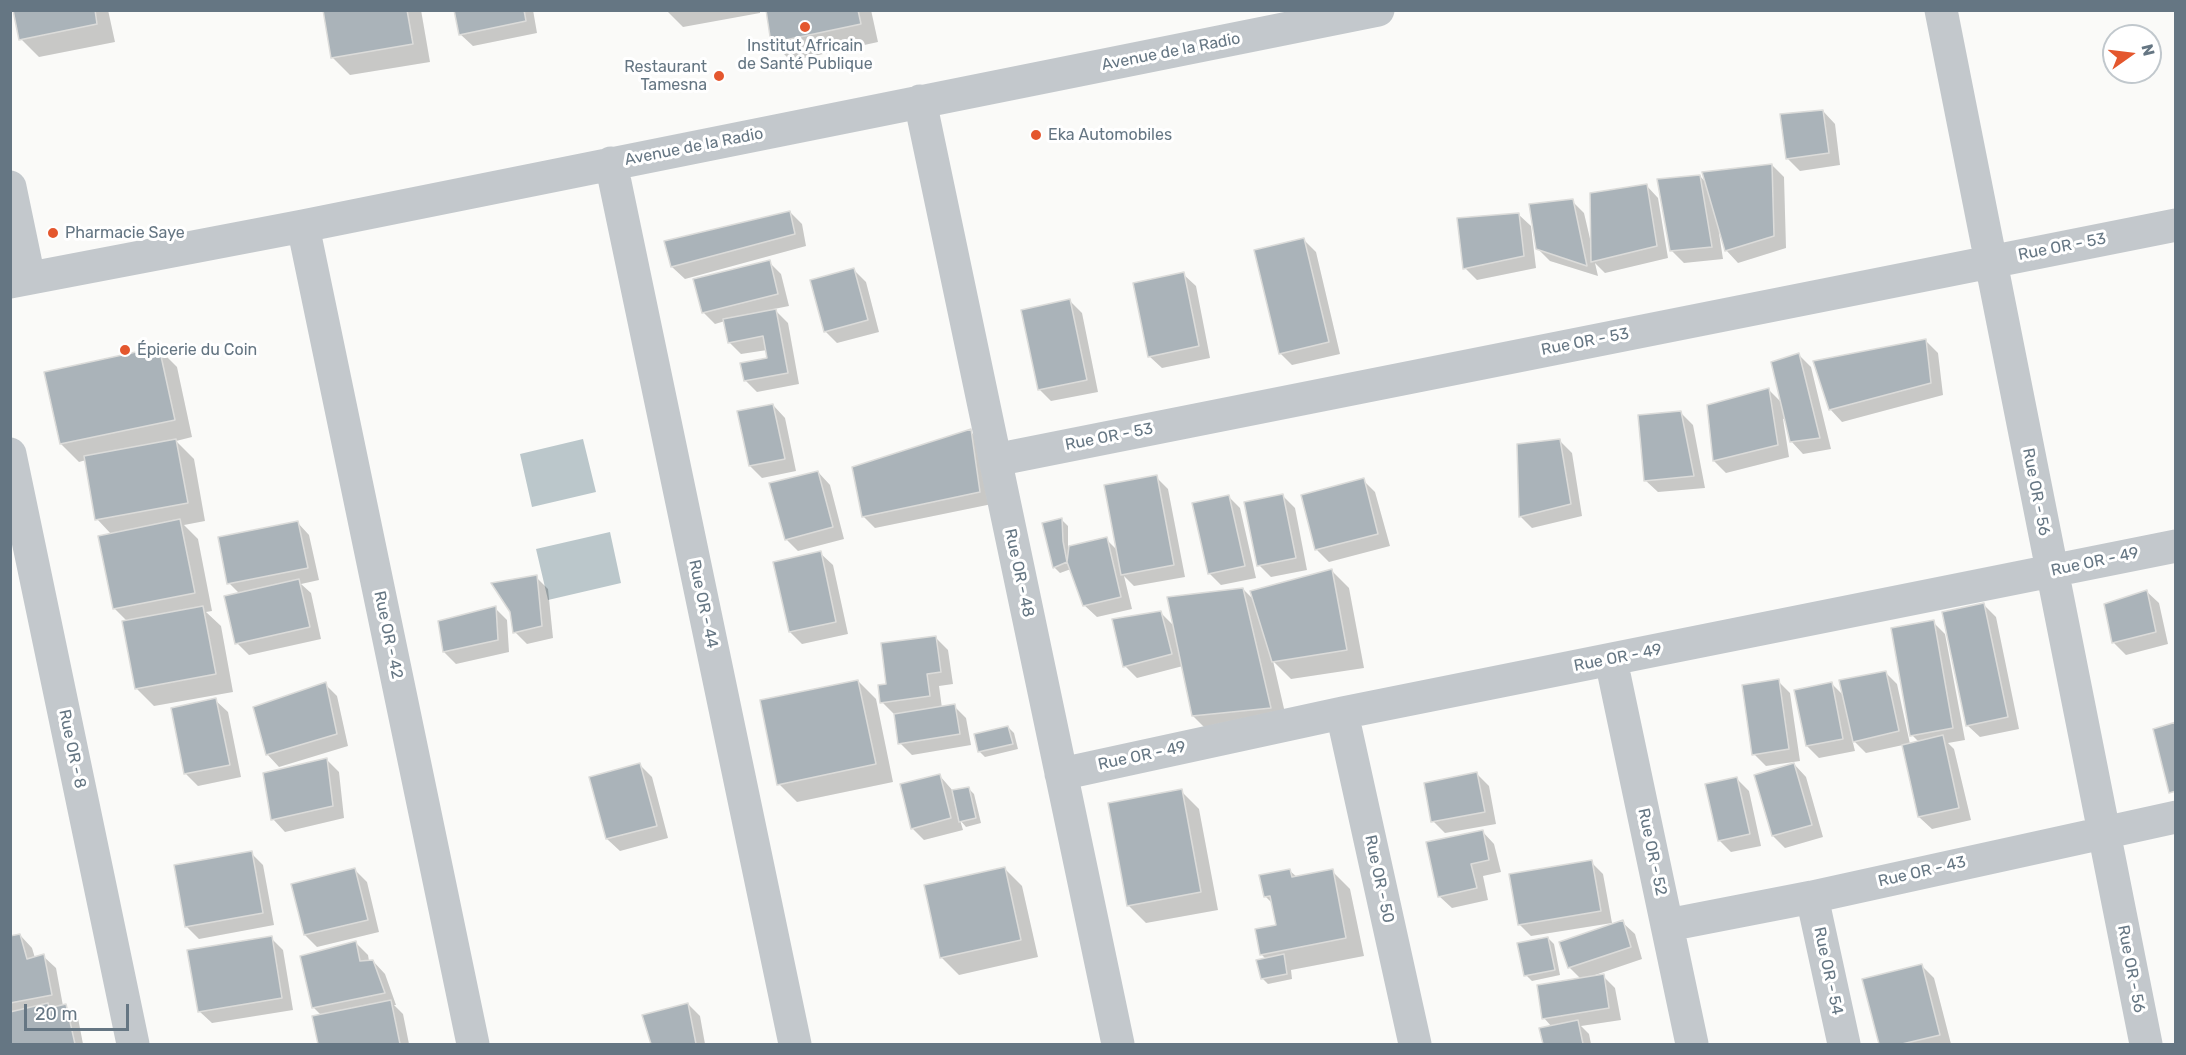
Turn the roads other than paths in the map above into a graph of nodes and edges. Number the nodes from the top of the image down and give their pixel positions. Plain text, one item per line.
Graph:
1 (1378, 10) edge
2 (1941, 10) edge
3 (1249, 23) edge
4 (920, 101) junction
5 (611, 163) junction
6 (10, 187) edge
7 (2175, 225) edge
8 (303, 226) junction
9 (1990, 261) junction
10 (20, 280) edge
11 (10, 454) edge
12 (995, 460) junction
13 (2175, 546) edge
14 (2052, 571) junction
15 (1611, 660) junction
16 (1342, 713) junction
17 (1061, 774) junction
18 (2175, 817) edge
19 (2103, 832) junction
20 (1812, 897) junction
21 (1668, 925) junction
22 (133, 1044) edge
23 (473, 1044) edge
24 (795, 1044) edge
25 (1118, 1044) edge
26 (1415, 1044) edge
27 (1692, 1044) edge
28 (1844, 1044) edge
29 (2146, 1044) edge

1 - 3 street, Avenue de la Radio
2 - 9 street, Rue OR - 56
3 - 4 street, Avenue de la Radio
4 - 5 street, Avenue de la Radio
4 - 12 street, Rue OR - 48
5 - 8 street, Avenue de la Radio
5 - 24 street, Rue OR - 44
6 - 10 street
7 - 9 street, Rue OR - 53
8 - 10 street, Avenue de la Radio
8 - 23 street, Rue OR - 42
9 - 12 street, Rue OR - 53
9 - 14 street, Rue OR - 56
11 - 22 street, Rue OR - 8
12 - 17 street, Rue OR - 48
13 - 14 street, Rue OR - 49
14 - 15 street, Rue OR - 49
14 - 19 street, Rue OR - 56
15 - 16 street, Rue OR - 49
15 - 21 street, Rue OR - 52
16 - 17 street, Rue OR - 49
16 - 26 street, Rue OR - 50
17 - 25 street, Rue OR - 48
18 - 19 street, Rue OR - 43
19 - 20 street, Rue OR - 43
19 - 29 street, Rue OR - 56
20 - 21 street, Rue OR - 43
20 - 28 street, Rue OR - 54
21 - 27 street, Rue OR - 52

